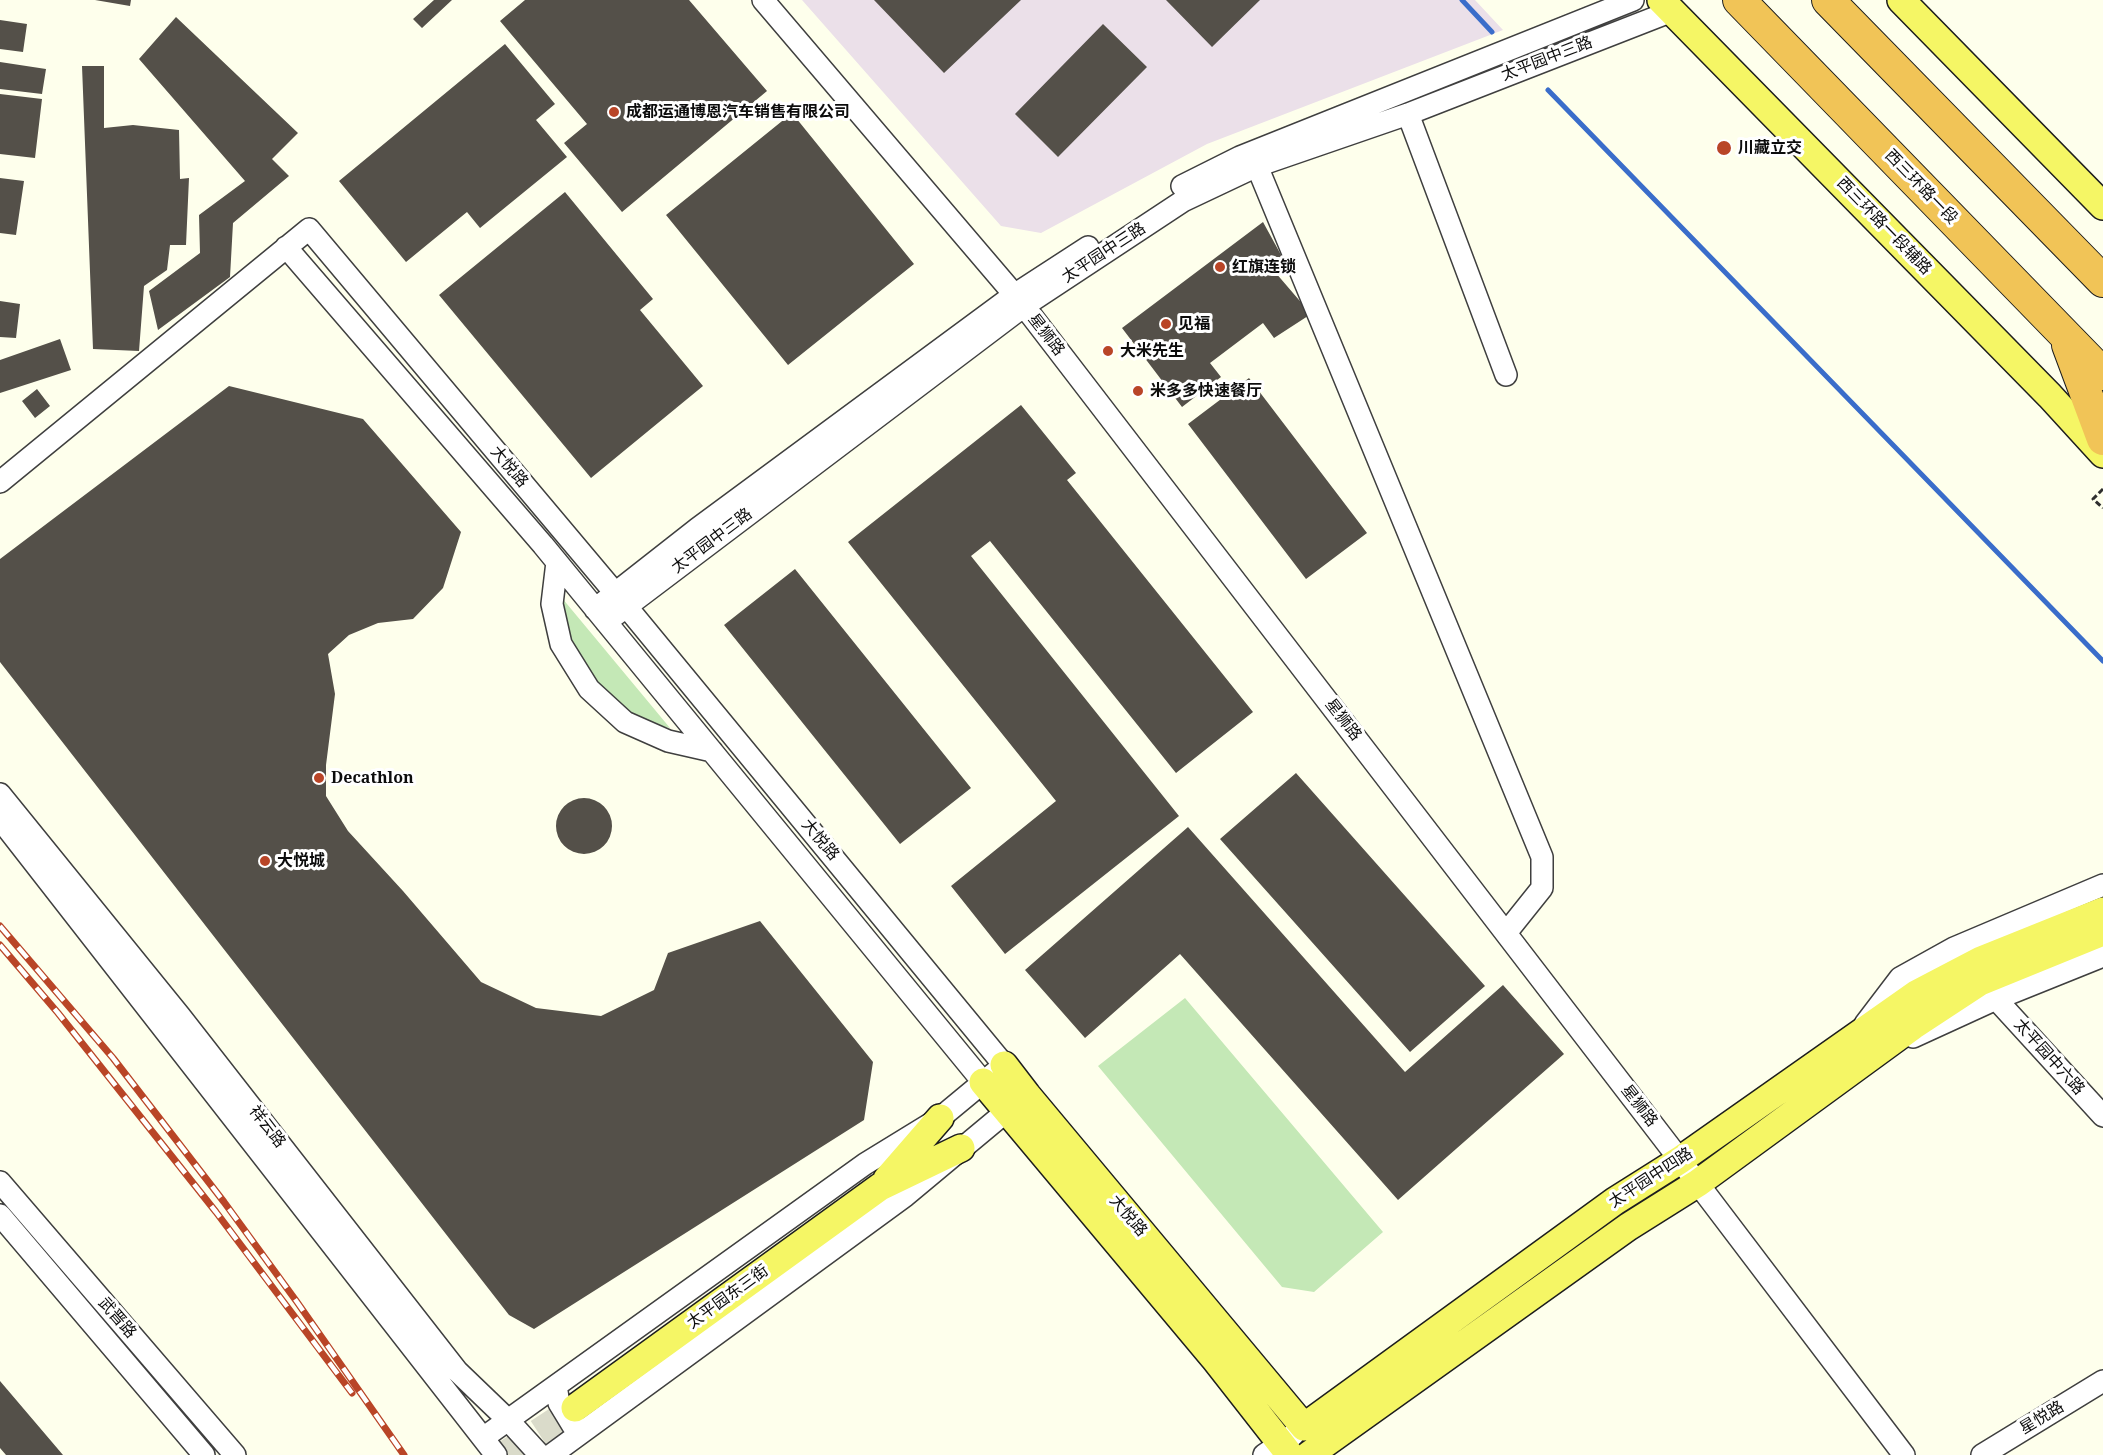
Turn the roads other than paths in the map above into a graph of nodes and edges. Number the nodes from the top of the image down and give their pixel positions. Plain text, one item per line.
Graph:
1 (764, 0) edge
2 (1634, 0) edge
3 (1739, 0) edge
4 (1828, 0) edge
5 (1901, 0) edge
6 (1666, 5) edge
7 (1408, 114) junction
8 (1257, 166) junction
9 (2103, 206) edge
10 (286, 247) junction
11 (2103, 281) edge
12 (1019, 300) junction
13 (2064, 333) junction
14 (2103, 374) edge
15 (1506, 375) dead end
16 (2103, 439) edge
17 (2103, 454) edge
18 (0, 482) edge
19 (557, 562) junction
20 (621, 599) junction
21 (601, 615) junction
22 (712, 751) junction
23 (0, 794) edge
24 (0, 819) edge
25 (2103, 885) edge
26 (2103, 911) edge
27 (2103, 932) edge
28 (1506, 933) junction
29 (2058, 940) junction
30 (2103, 956) edge
31 (1996, 999) junction
32 (1858, 1033) junction
33 (1871, 1057) junction
34 (1004, 1065) junction
35 (983, 1082) junction
36 (1027, 1095) junction
37 (1006, 1112) junction
38 (2103, 1116) edge
39 (940, 1118) junction
40 (961, 1148) junction
41 (1680, 1160) junction
42 (0, 1182) edge
43 (1698, 1184) junction
44 (880, 1187) junction
45 (0, 1215) edge
46 (2103, 1381) edge
47 (556, 1386) junction
48 (580, 1419) junction
49 (508, 1420) junction
50 (1314, 1446) edge
51 (490, 1447) edge
52 (1278, 1451) edge
53 (204, 1455) edge
54 (235, 1455) edge
55 (540, 1455) edge
56 (551, 1455) edge
57 (1904, 1455) edge
58 (1982, 1455) edge

1 - 12 street, 星狮路
2 - 12 street, 太平园中三路
3 - 13 highway, 西三环路一段
4 - 11 highway
5 - 9 main road
6 - 7 street, 太平园中三路
6 - 17 main road, 西三环路一段辅路
7 - 8 street, 太平园中三路
7 - 15 street
8 - 12 street, 太平园中三路
8 - 28 street
10 - 18 street
10 - 19 street
10 - 20 street, 大悦路
12 - 20 street, 太平园中三路
12 - 28 street, 星狮路
13 - 14 highway, 西三环路一段
13 - 16 highway
19 - 21 street
19 - 22 street
20 - 21 street, 太平园中三路
20 - 34 street, 大悦路
21 - 22 street
22 - 35 street
23 - 49 street, 祥云路
24 - 51 street, 祥云路
25 - 32 street
26 - 29 main road
27 - 29 main road
28 - 41 street, 星狮路
29 - 32 main road, 太平园中四路
29 - 33 main road
30 - 31 street
31 - 33 street
31 - 38 street, 太平园中六路
32 - 41 main road, 太平园中四路
33 - 43 main road
34 - 35 street
34 - 36 main road, 大悦路
35 - 37 main road
35 - 39 street
36 - 37 street
36 - 50 main road, 大悦路
37 - 40 street
37 - 52 main road
39 - 44 main road
39 - 47 street
40 - 44 main road
40 - 48 street
41 - 43 street, 星狮路
41 - 50 main road, 太平园中四路
42 - 54 street, 武晋路
43 - 50 main road
43 - 57 street, 星狮路
44 - 48 main road, 太平园东三街
45 - 53 street, 武晋路
46 - 58 street, 星悦路
47 - 48 street
47 - 49 street
48 - 56 street
49 - 51 street
49 - 55 street, 祥云路
50 - 52 street, 太平园中四路

